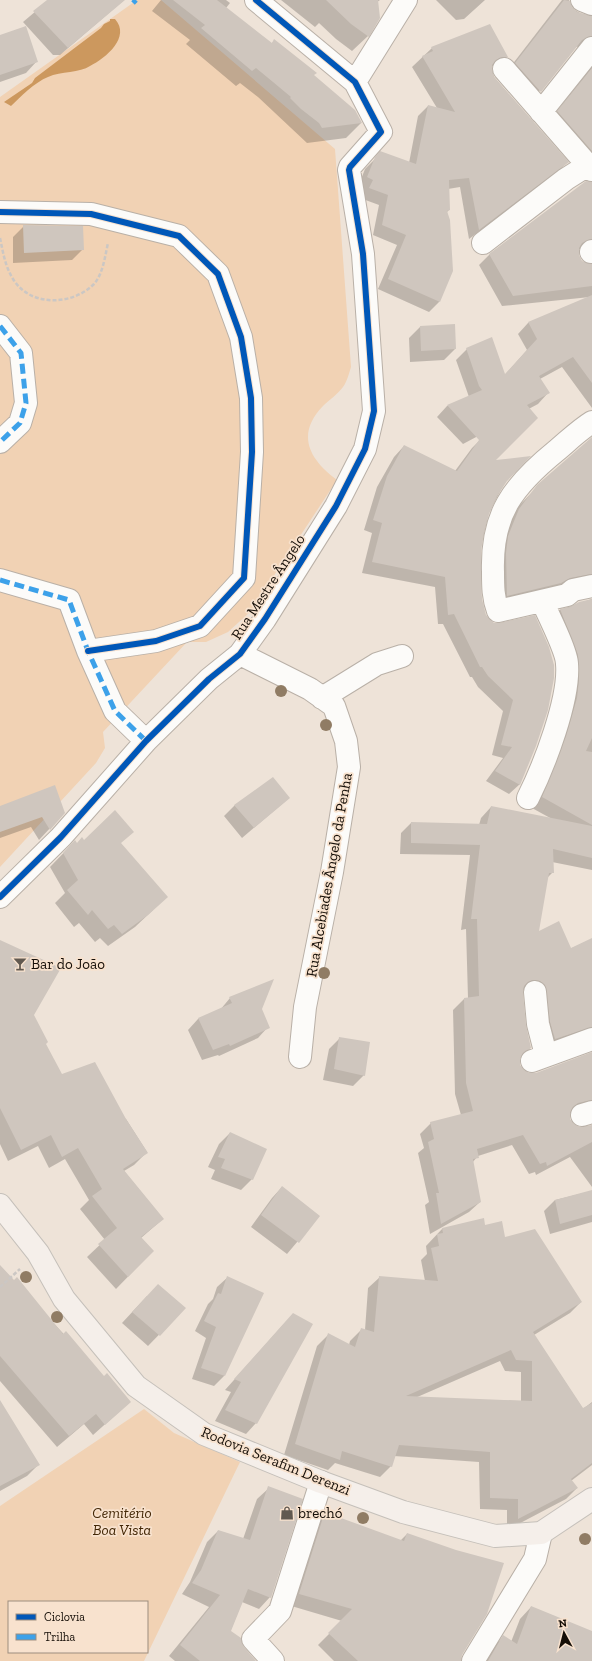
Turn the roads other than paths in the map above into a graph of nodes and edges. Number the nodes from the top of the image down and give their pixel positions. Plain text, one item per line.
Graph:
1 (256, 0) edge
2 (406, 0) edge
3 (582, 0) edge
4 (592, 4) edge
5 (592, 48) edge
6 (504, 69) dead end
7 (355, 82) junction
8 (541, 112) junction
9 (590, 167) edge
10 (0, 212) edge
11 (483, 243) dead end
12 (0, 326) edge
13 (592, 422) edge
14 (0, 442) edge
15 (0, 580) edge
16 (592, 586) edge
17 (542, 601) junction
18 (88, 651) junction
19 (240, 654) junction
20 (402, 656) dead end
21 (322, 698) junction
22 (146, 741) junction
23 (528, 798) dead end
24 (0, 897) edge
25 (535, 992) dead end
26 (592, 1039) edge
27 (300, 1057) dead end
28 (0, 1205) edge
29 (321, 1482) junction
30 (592, 1499) edge
31 (541, 1533) junction
32 (273, 1661) edge
33 (473, 1661) edge

1 - 7 street
2 - 7 street
3 - 4 street
5 - 8 street
6 - 8 street
7 - 19 street, Rua Mestre Ângelo
8 - 9 street
9 - 11 street
10 - 18 street
12 - 14 street
13 - 17 street
15 - 18 street
16 - 17 street
17 - 23 street
18 - 22 street
19 - 21 street, Rua Alcebiades Ângelo da Penha
19 - 22 street, Rua Mestre Ângelo
20 - 21 street
21 - 27 street, Rua Alcebiades Ângelo da Penha
22 - 24 street, Rua Mestre Ângelo
25 - 26 street
28 - 29 main road, Rodovia Serafim Derenzi
29 - 31 main road, Rodovia Serafim Derenzi
29 - 32 street
30 - 31 main road, Rodovia Serafim Derenzi
31 - 33 street

